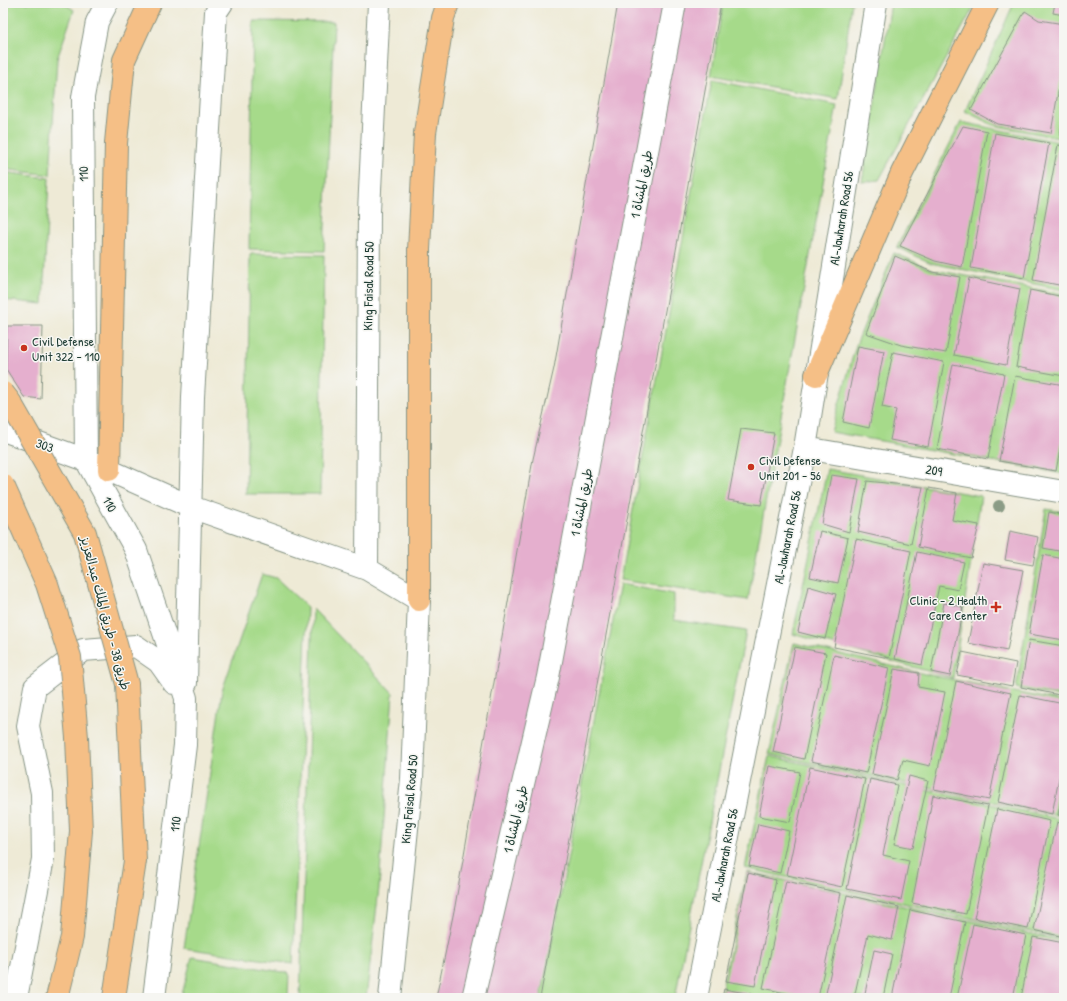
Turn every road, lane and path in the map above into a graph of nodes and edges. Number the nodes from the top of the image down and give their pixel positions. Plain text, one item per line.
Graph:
1 (107, 3) edge
2 (150, 3) edge
3 (222, 3) edge
4 (379, 3) edge
5 (448, 3) edge
6 (675, 3) edge
7 (876, 3) edge
8 (988, 3) edge
9 (816, 375) junction
10 (3, 393) edge
11 (3, 430) edge
12 (804, 448) junction
13 (86, 460) junction
14 (109, 470) junction
15 (3, 485) edge
16 (1064, 492) edge
17 (191, 507) junction
18 (367, 570) junction
19 (418, 600) junction
20 (186, 698) junction
21 (16, 998) edge
22 (57, 998) edge
23 (114, 998) edge
24 (154, 998) edge
25 (390, 998) edge
26 (473, 998) edge
27 (696, 998) edge

1 - 13 street, 110
2 - 14 main road
3 - 17 street
4 - 18 street, King Faisal Road 50
5 - 19 main road
6 - 26 street, طريق المشاة 1
7 - 9 street, Al-Jawharah Road 56
8 - 9 main road
9 - 12 street, Al-Jawharah Road 56
10 - 23 main road, طريق 38 - طريق الملك عبدالعزيز, bridge
11 - 13 street, 303
12 - 16 street, 209
12 - 27 street, Al-Jawharah Road 56
13 - 14 street, 303
13 - 20 street, 110
14 - 17 street, 303
15 - 22 main road, bridge
17 - 18 street, 303
17 - 20 street
18 - 19 street, 303
19 - 25 street, King Faisal Road 50
20 - 21 street
20 - 24 street, 110

